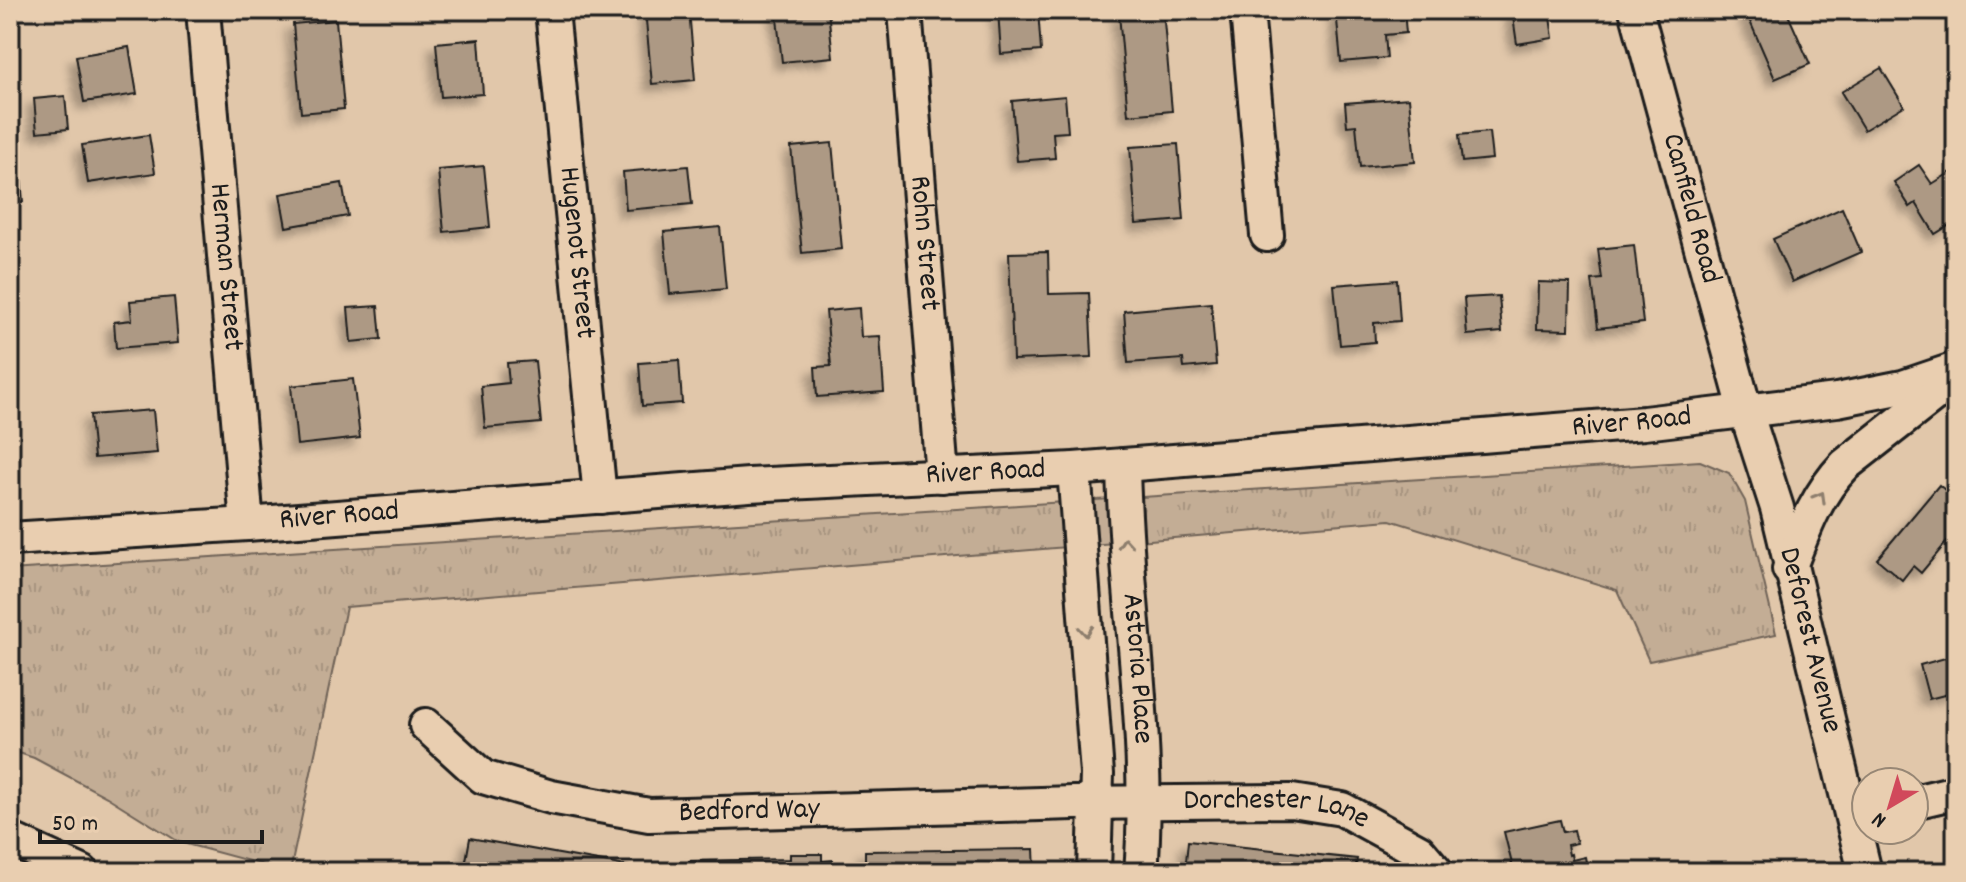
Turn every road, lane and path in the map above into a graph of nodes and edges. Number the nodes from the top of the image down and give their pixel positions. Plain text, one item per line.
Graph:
1 (203, 10) edge
2 (552, 10) edge
3 (905, 10) edge
4 (1247, 10) edge
5 (1636, 10) edge
6 (1267, 235) dead end
7 (1956, 369) edge
8 (1956, 378) edge
9 (1745, 409) junction
10 (1123, 465) junction
11 (1074, 469) junction
12 (942, 476) junction
13 (600, 497) junction
14 (247, 524) junction
15 (10, 539) edge
16 (1789, 569) junction
17 (426, 725) dead end
18 (1850, 784) edge
19 (1956, 792) edge
20 (1930, 798) edge
21 (1143, 802) junction
22 (1096, 803) junction
23 (10, 839) edge
24 (1862, 846) edge
25 (82, 872) edge
26 (1094, 872) edge
27 (1141, 872) edge
28 (1437, 872) edge
29 (1865, 872) edge

1 - 14 street, Herman Street
2 - 13 street, Hugenot Street
3 - 12 street, Rohn Street
4 - 6 street
5 - 9 street, Canfield Road
7 - 9 street, River Road
16 -> 8 street
9 - 10 street, River Road
9 - 16 street, Deforest Avenue
10 - 11 street, River Road
21 -> 10 street, Astoria Place
11 - 12 street, River Road
11 -> 22 street, Astoria Place
12 - 13 street, River Road
13 - 14 street, River Road
14 - 15 street, River Road
16 - 18 street, Deforest Avenue
17 - 22 street, Bedford Way
19 - 20 street
21 - 22 street, Bedford Way
21 - 27 street, Astoria Place
21 - 28 street, Dorchester Lane
22 - 26 street, Astoria Place
23 - 25 street
24 - 29 street, Deforest Avenue

